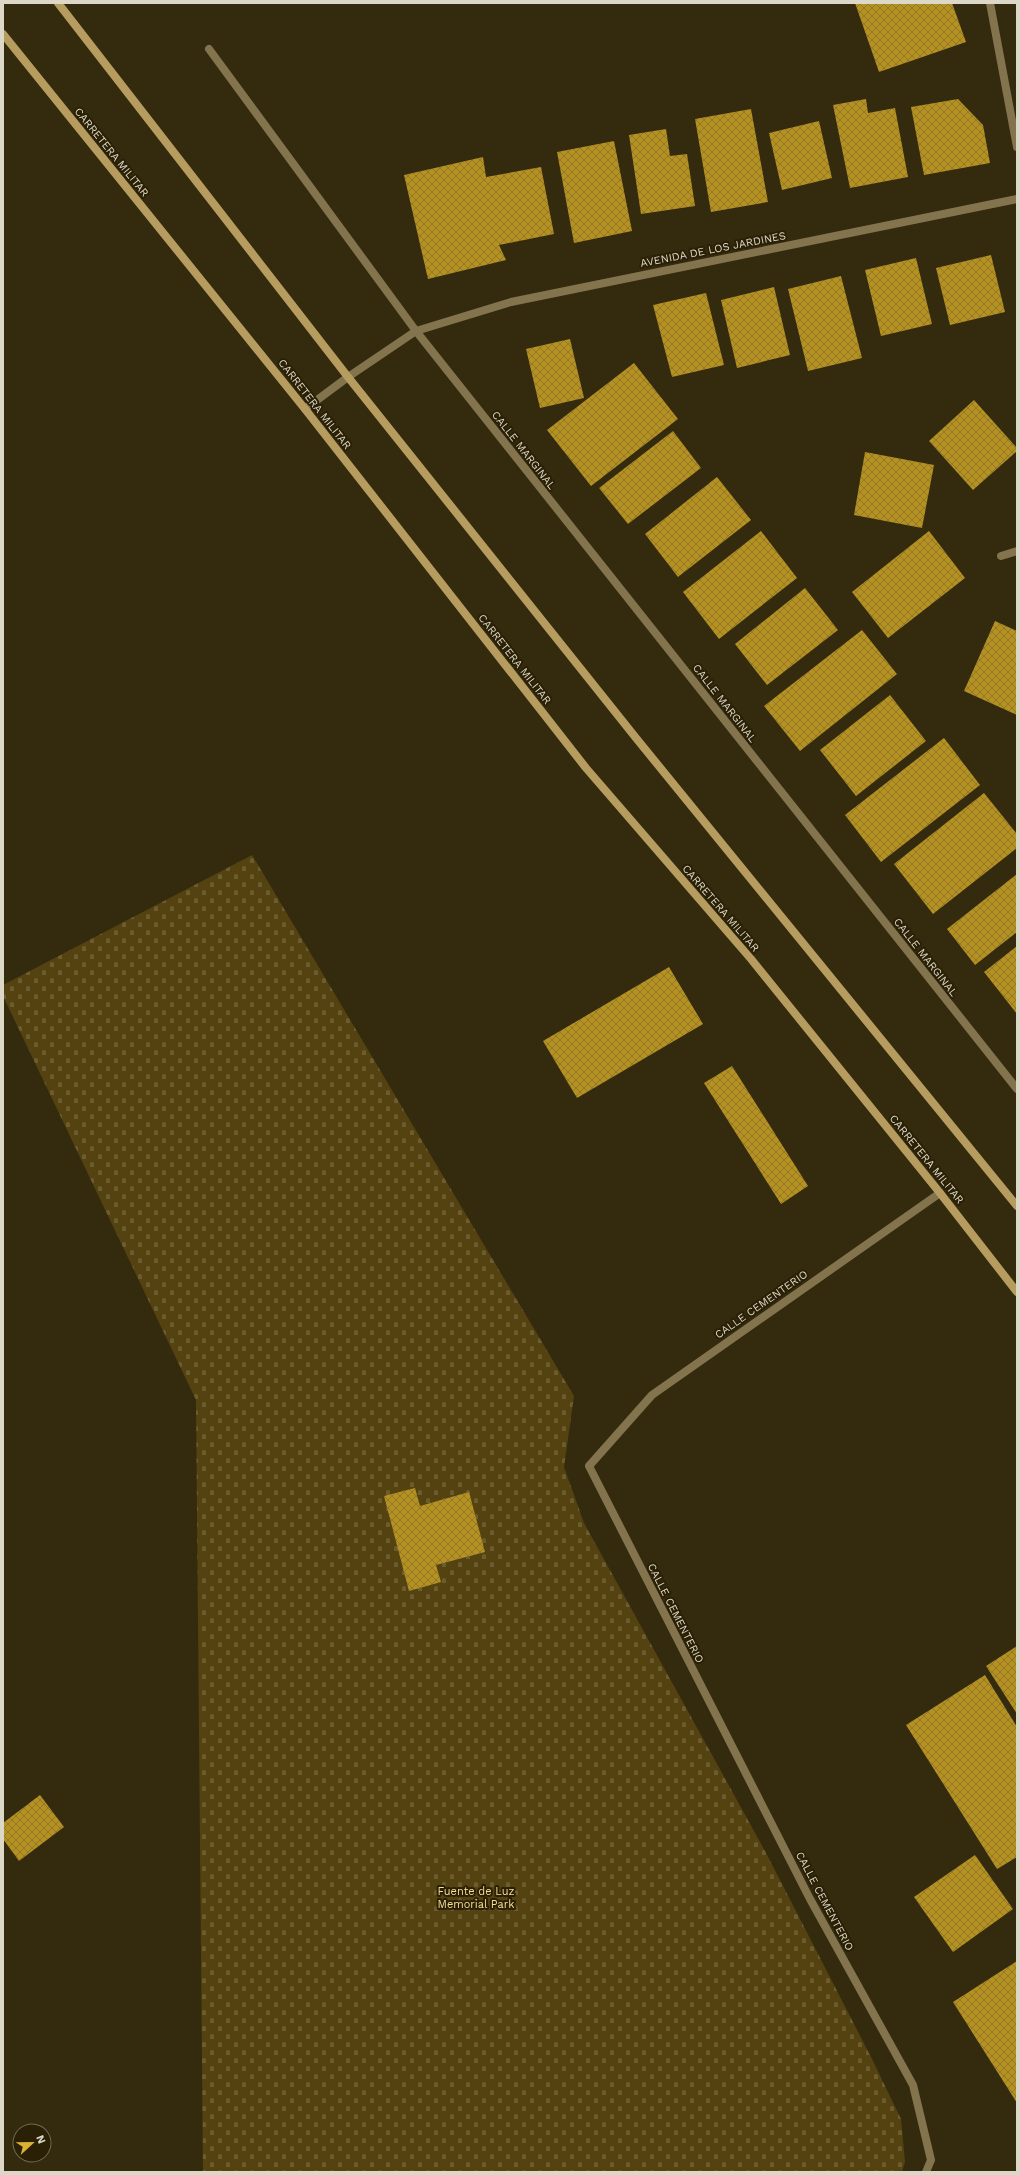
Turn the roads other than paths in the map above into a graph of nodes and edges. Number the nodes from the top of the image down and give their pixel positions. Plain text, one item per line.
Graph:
1 (58, 3) edge
2 (990, 3) edge
3 (3, 34) edge
4 (209, 49) dead end
5 (1017, 147) edge
6 (1017, 199) edge
7 (416, 331) junction
8 (348, 377) junction
9 (305, 409) junction
10 (1017, 551) edge
11 (1001, 556) dead end
12 (1017, 1089) edge
13 (940, 1193) junction
14 (1017, 1206) edge
15 (1017, 1292) edge
16 (926, 2172) edge

1 - 8 main road
2 - 5 street
3 - 9 main road, CARRETERA MILITAR
4 - 7 street, CALLE MARGINAL
6 - 7 street, AVENIDA DE LOS JARDINES
7 - 8 street, AVENIDA DE LOS JARDINES
7 - 12 street, CALLE MARGINAL
8 - 9 street, AVENIDA DE LOS JARDINES
8 - 14 main road
9 - 13 main road, CARRETERA MILITAR
10 - 11 street
13 - 15 main road, CARRETERA MILITAR
13 - 16 street, CALLE CEMENTERIO

